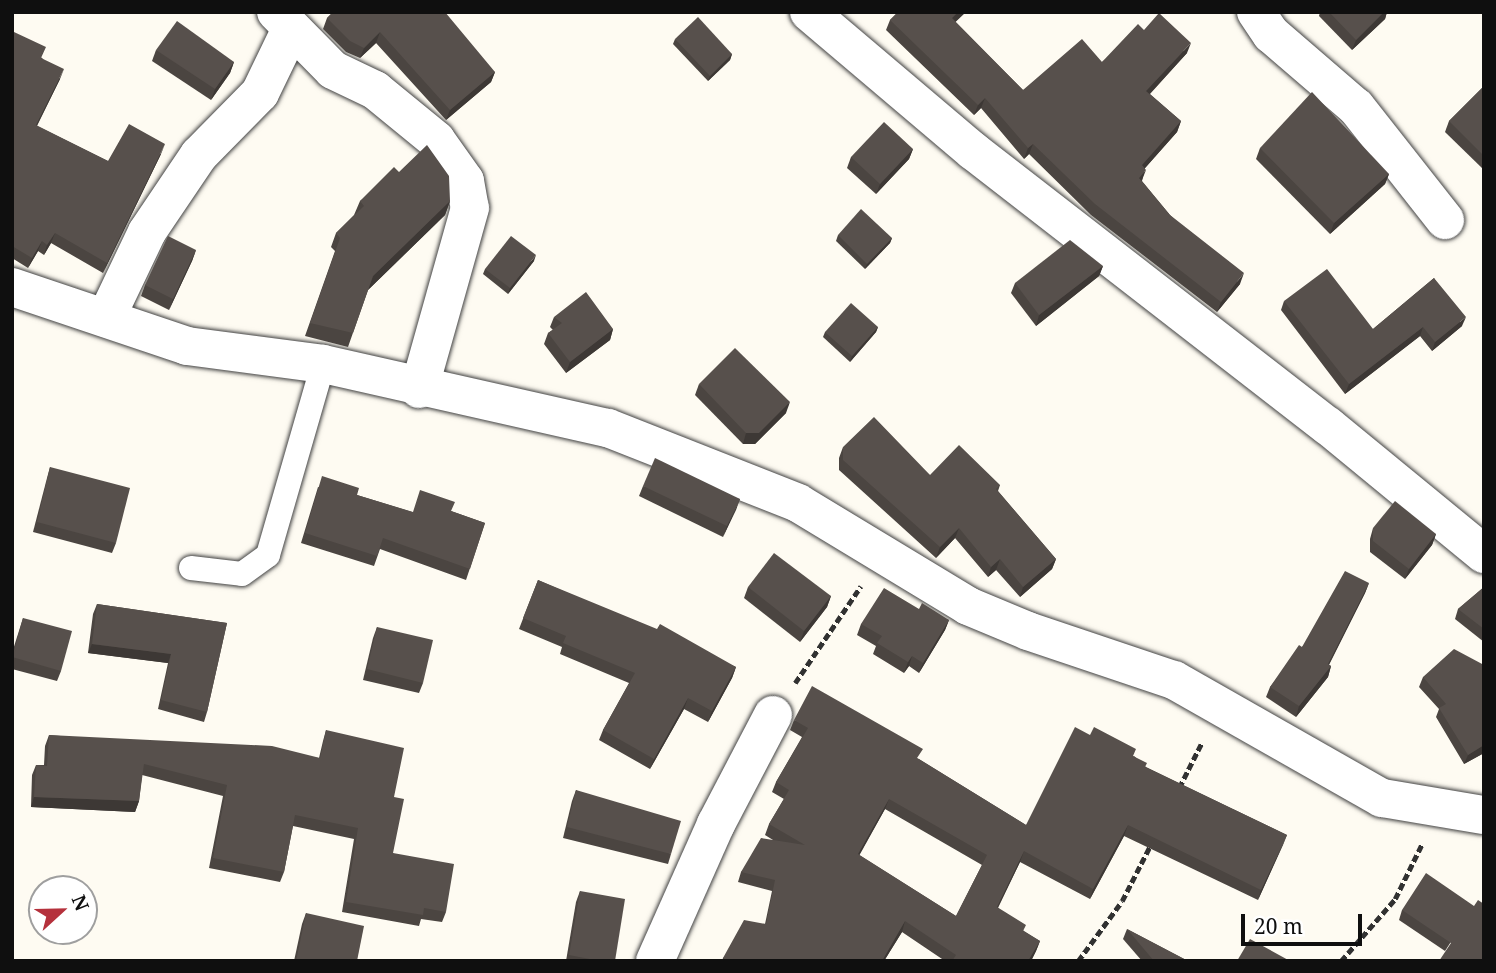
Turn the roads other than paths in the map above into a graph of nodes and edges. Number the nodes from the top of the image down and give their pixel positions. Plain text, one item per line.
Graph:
1 (809, 12) edge
2 (1256, 12) edge
3 (283, 20) edge
4 (1445, 220) dead end
5 (12, 287) edge
6 (106, 318) junction
7 (323, 364) junction
8 (419, 389) junction
9 (1484, 554) edge
10 (191, 568) dead end
11 (773, 715) road end
12 (1484, 815) edge
13 (655, 961) edge

1 - 9 street
2 - 4 street
3 - 6 street
3 - 8 street
5 - 6 street
6 - 7 street
7 - 8 street
7 - 10 lane
8 - 12 street
11 - 13 street

